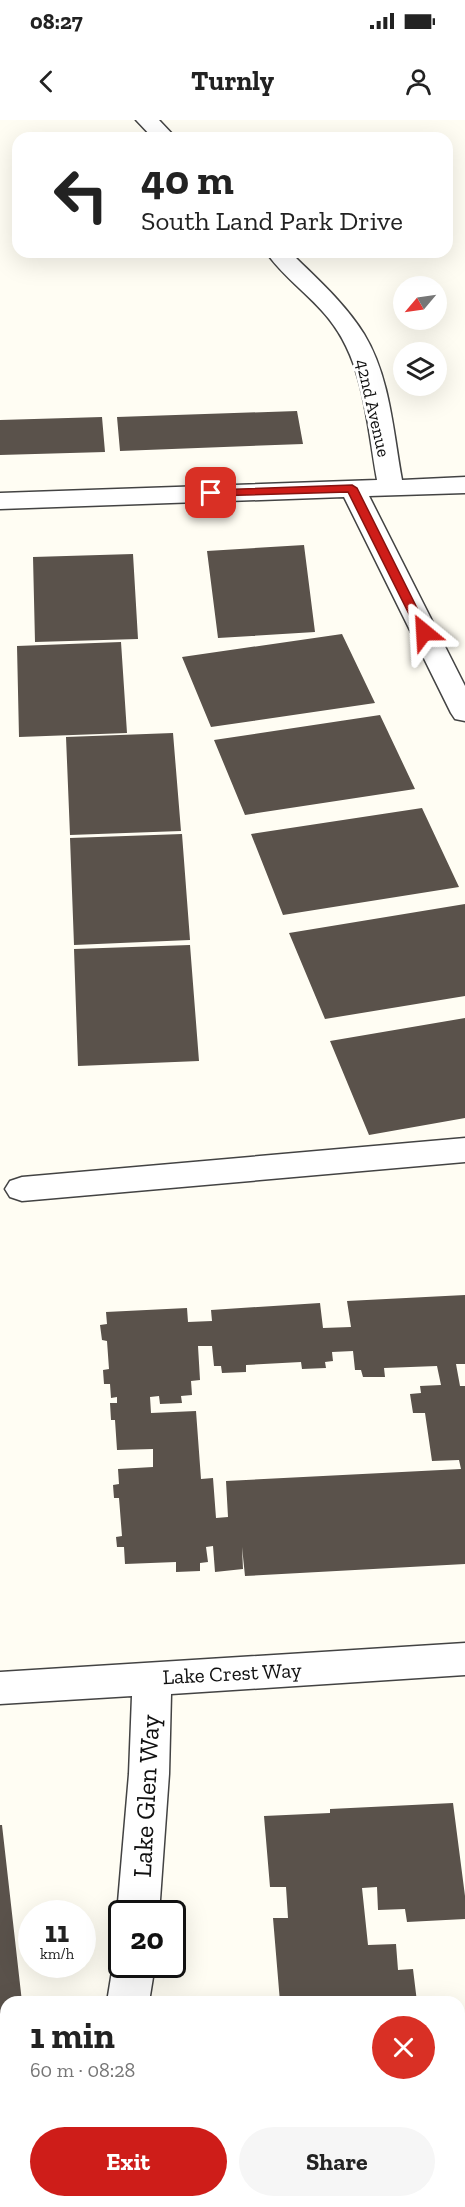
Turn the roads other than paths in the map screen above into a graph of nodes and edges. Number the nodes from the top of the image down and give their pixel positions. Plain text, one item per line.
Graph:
1 (147, 120) edge
2 (159, 132) edge
3 (283, 258) edge
4 (465, 485) edge
5 (391, 487) junction
6 (352, 488) junction
7 (0, 501) edge
8 (465, 714) edge
9 (465, 1150) edge
10 (22, 1189) dead end
11 (465, 1659) edge
12 (152, 1678) junction
13 (0, 1688) edge
14 (139, 1900) edge
15 (132, 1978) edge
16 (129, 1996) edge

1 - 2 street
3 - 5 street, 42nd Avenue
4 - 5 street
5 - 6 street
6 - 7 street
6 - 8 street
9 - 10 street
11 - 12 street, Lake Crest Way
12 - 13 street, Lake Crest Way
12 - 14 street, Lake Glen Way
15 - 16 street

